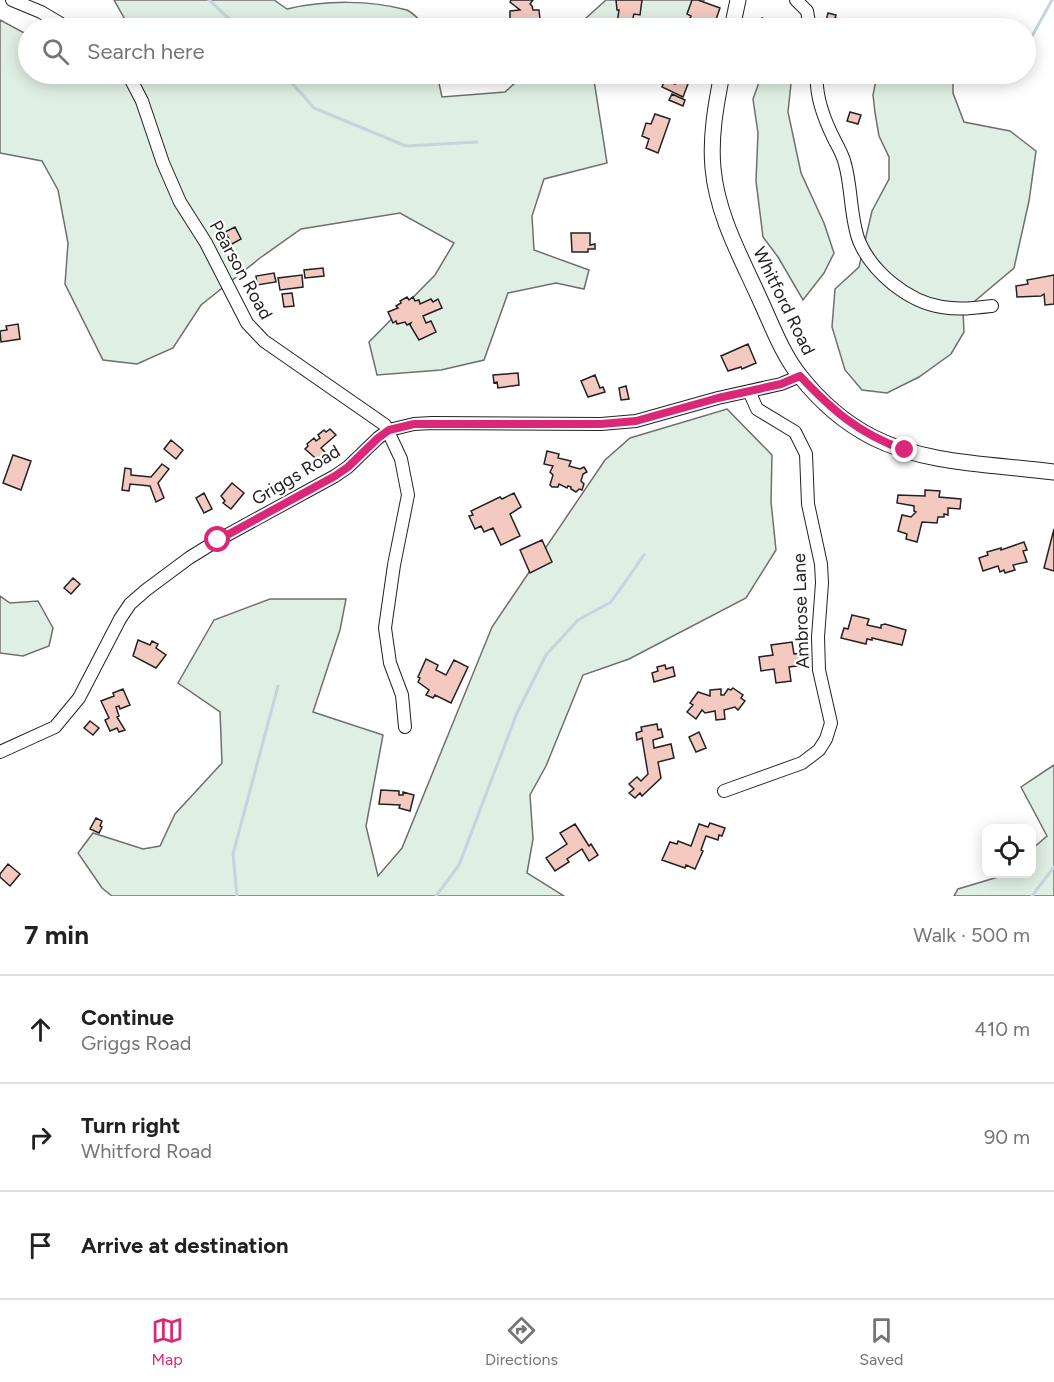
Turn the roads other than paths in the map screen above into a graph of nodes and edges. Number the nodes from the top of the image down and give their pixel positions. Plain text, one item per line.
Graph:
1 (12, 0) edge
2 (738, 0) edge
3 (796, 0) edge
4 (51, 18) edge
5 (734, 18) edge
6 (808, 18) edge
7 (133, 84) edge
8 (720, 84) edge
9 (817, 84) edge
10 (992, 306) dead end
11 (800, 376) junction
12 (749, 391) junction
13 (389, 430) junction
14 (1054, 472) edge
15 (405, 727) dead end
16 (0, 752) edge
17 (724, 791) dead end

1 - 4 street
2 - 5 main road
3 - 6 street
7 - 13 street, Pearson Road
8 - 11 main road, Whitford Road
9 - 10 street
11 - 12 street, Griggs Road
11 - 14 main road, Whitford Road
12 - 13 street, Griggs Road
12 - 17 street, Ambrose Lane
13 - 15 street
13 - 16 street, Griggs Road

